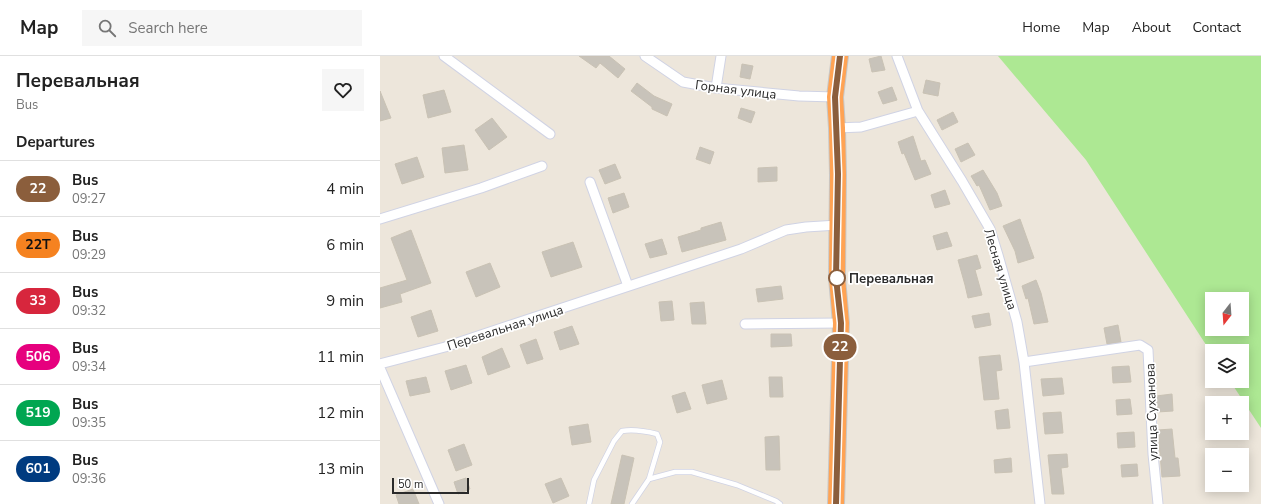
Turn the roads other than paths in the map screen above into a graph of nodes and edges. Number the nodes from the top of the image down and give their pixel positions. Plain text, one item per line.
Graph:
1 (444, 56) edge
2 (645, 56) edge
3 (721, 56) edge
4 (840, 56) edge
5 (897, 56) edge
6 (716, 88) junction
7 (835, 97) junction
8 (918, 111) junction
9 (837, 128) junction
10 (550, 134) dead end
11 (542, 166) dead end
12 (590, 182) dead end
13 (380, 220) edge
14 (838, 225) junction
15 (628, 286) junction
16 (841, 323) junction
17 (744, 324) dead end
18 (1024, 362) junction
19 (380, 364) edge
20 (380, 368) edge
21 (650, 479) junction
22 (439, 504) edge
23 (589, 504) edge
24 (632, 504) edge
25 (780, 504) edge
26 (836, 504) edge
27 (1040, 504) edge
28 (1158, 504) edge

1 - 10 street
2 - 6 street, Горная улица
3 - 6 street
4 - 7 highway
5 - 8 street, Лесная улица
6 - 7 street, Горная улица
7 - 9 highway
8 - 9 street
8 - 18 street, Лесная улица
9 - 14 highway
11 - 13 street
12 - 15 street
14 - 15 street, Перевальная улица
14 - 16 highway
15 - 19 street, Перевальная улица
16 - 17 street
16 - 26 highway
18 - 27 street, Лесная улица
18 - 28 street, улица Суханова
20 - 22 street
21 - 23 lane
21 - 24 lane
21 - 25 lane

